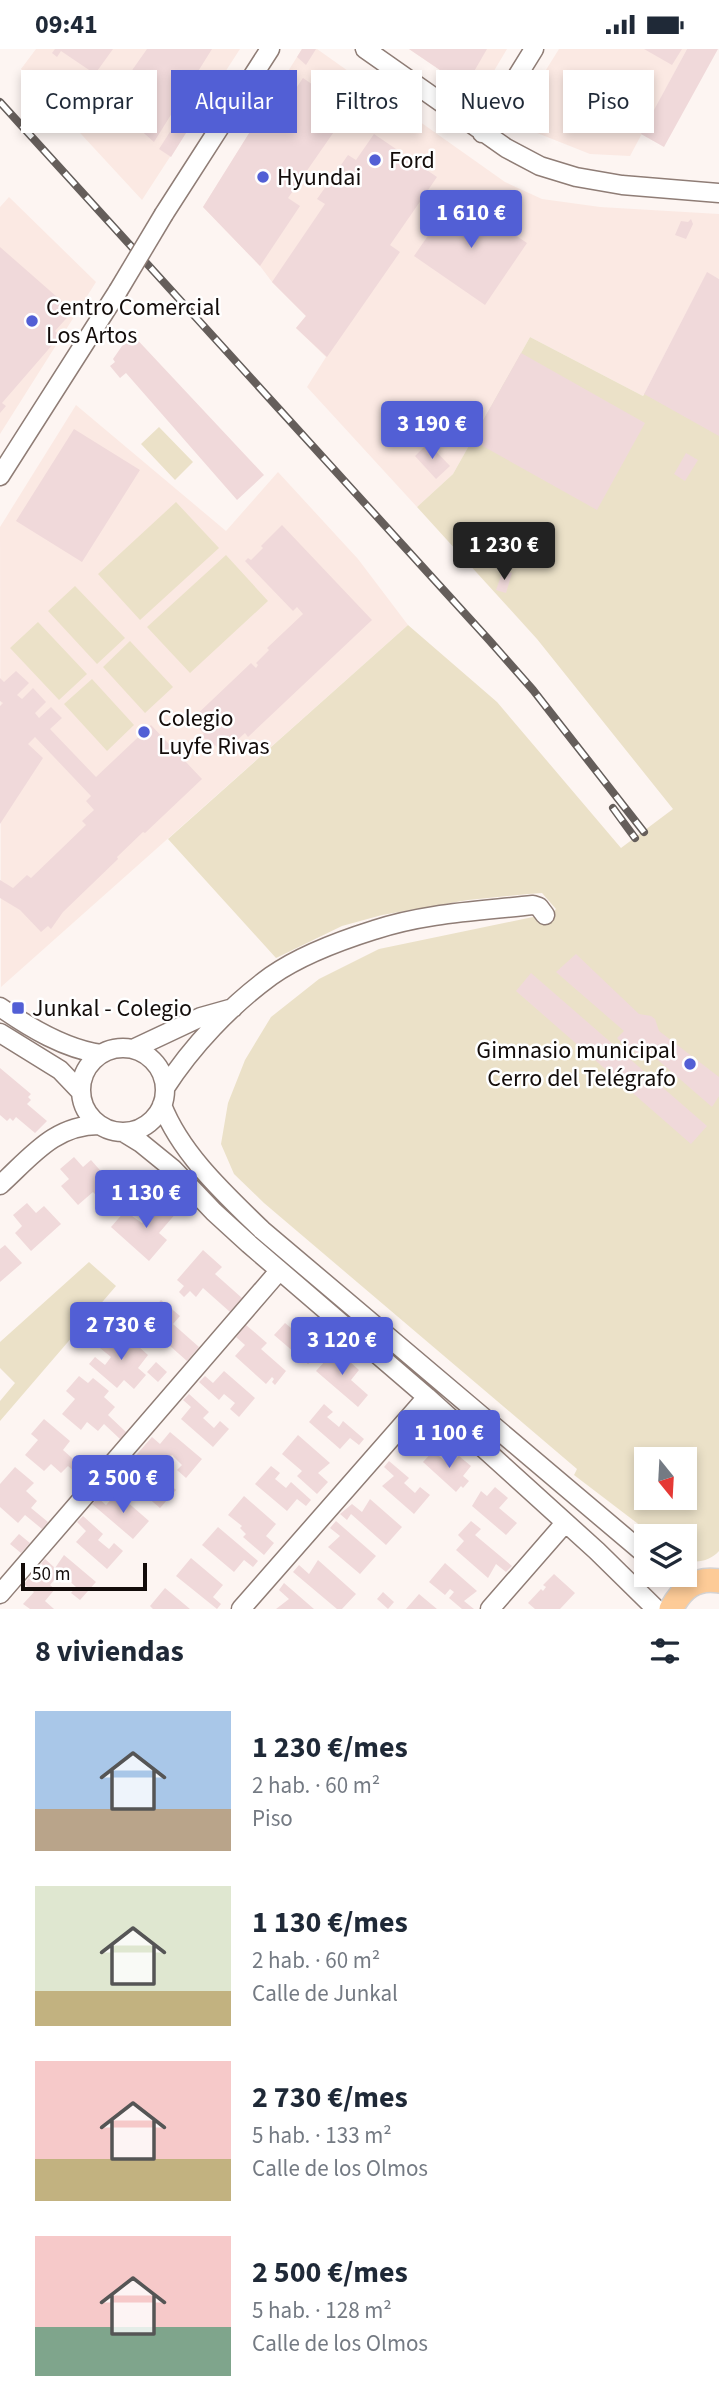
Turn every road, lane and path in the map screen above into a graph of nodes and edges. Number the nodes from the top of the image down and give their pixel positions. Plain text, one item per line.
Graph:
1 (270, 49) edge
2 (365, 49) edge
3 (534, 49) edge
4 (521, 70) edge
5 (436, 100) edge
6 (482, 133) edge
7 (719, 193) edge
8 (0, 476) edge
9 (545, 915) dead end
10 (0, 1007) edge
11 (233, 1008) junction
12 (0, 1033) edge
13 (134, 1049) junction
14 (101, 1054) junction
15 (80, 1092) junction
16 (163, 1097) junction
17 (99, 1125) junction
18 (123, 1132) junction
19 (0, 1185) edge
20 (279, 1271) junction
21 (427, 1397) junction
22 (565, 1523) junction
23 (634, 1545) edge
24 (702, 1579) edge
25 (0, 1594) edge
26 (241, 1609) edge
27 (491, 1609) edge
28 (656, 1609) edge
29 (671, 1609) edge

1 - 8 street, bridge
2 - 5 street
3 - 4 street
6 - 7 street
9 - 11 street
10 - 14 street
11 - 13 street
11 - 16 street
12 - 15 street
13 - 14 street
13 - 16 street
14 - 15 street
15 - 17 street
16 - 18 street
16 - 23 street
17 - 18 street
17 - 19 street
18 - 20 street
20 - 21 street
20 - 25 street
21 - 22 street
21 - 26 street
22 - 27 street
22 - 28 street
24 - 29 main road

